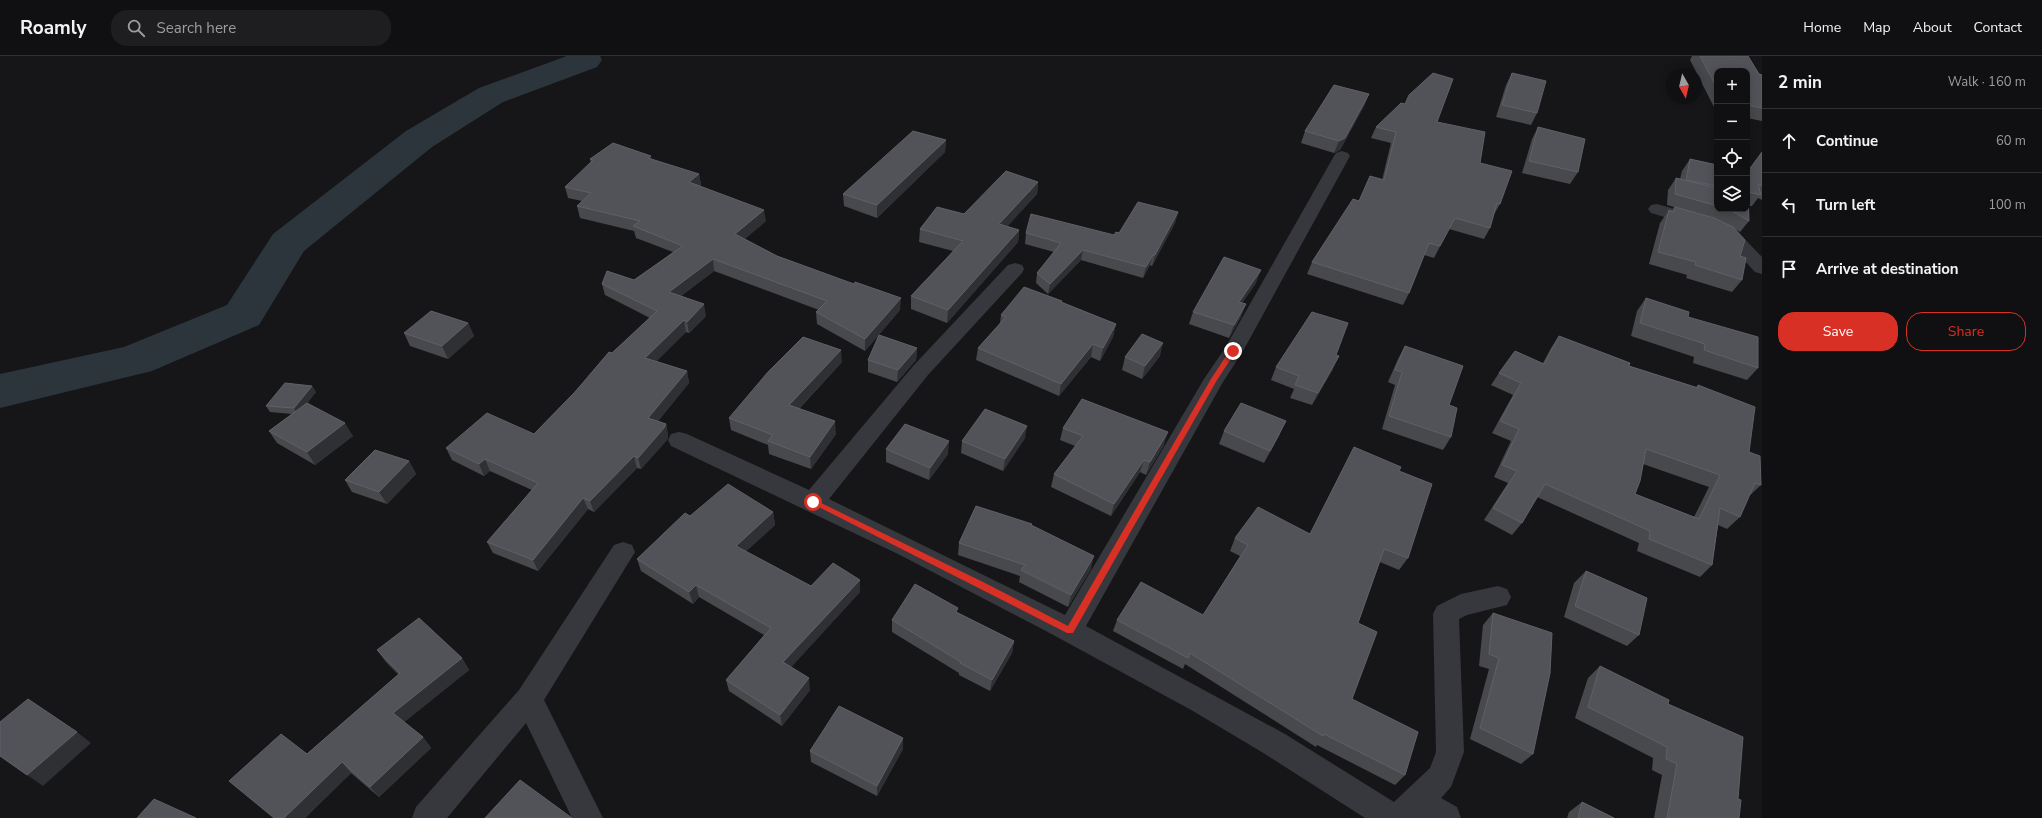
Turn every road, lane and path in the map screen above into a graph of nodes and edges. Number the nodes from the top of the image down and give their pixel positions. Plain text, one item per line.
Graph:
1 (1342, 156) dead end
2 (1657, 209) dead end
3 (1762, 268) edge
4 (1015, 269) dead end
5 (679, 440) dead end
6 (813, 502) junction
7 (623, 552) dead end
8 (1498, 597) dead end
9 (1070, 630) junction
10 (529, 699) junction
11 (1408, 809) edge
12 (427, 818) edge
13 (588, 818) edge
14 (1392, 818) edge
15 (1446, 818) edge

1 - 9 street
2 - 3 street
4 - 6 street
5 - 6 street
6 - 9 street
7 - 10 street
8 - 11 street
9 - 14 street
10 - 12 street
10 - 13 street
11 - 15 street

